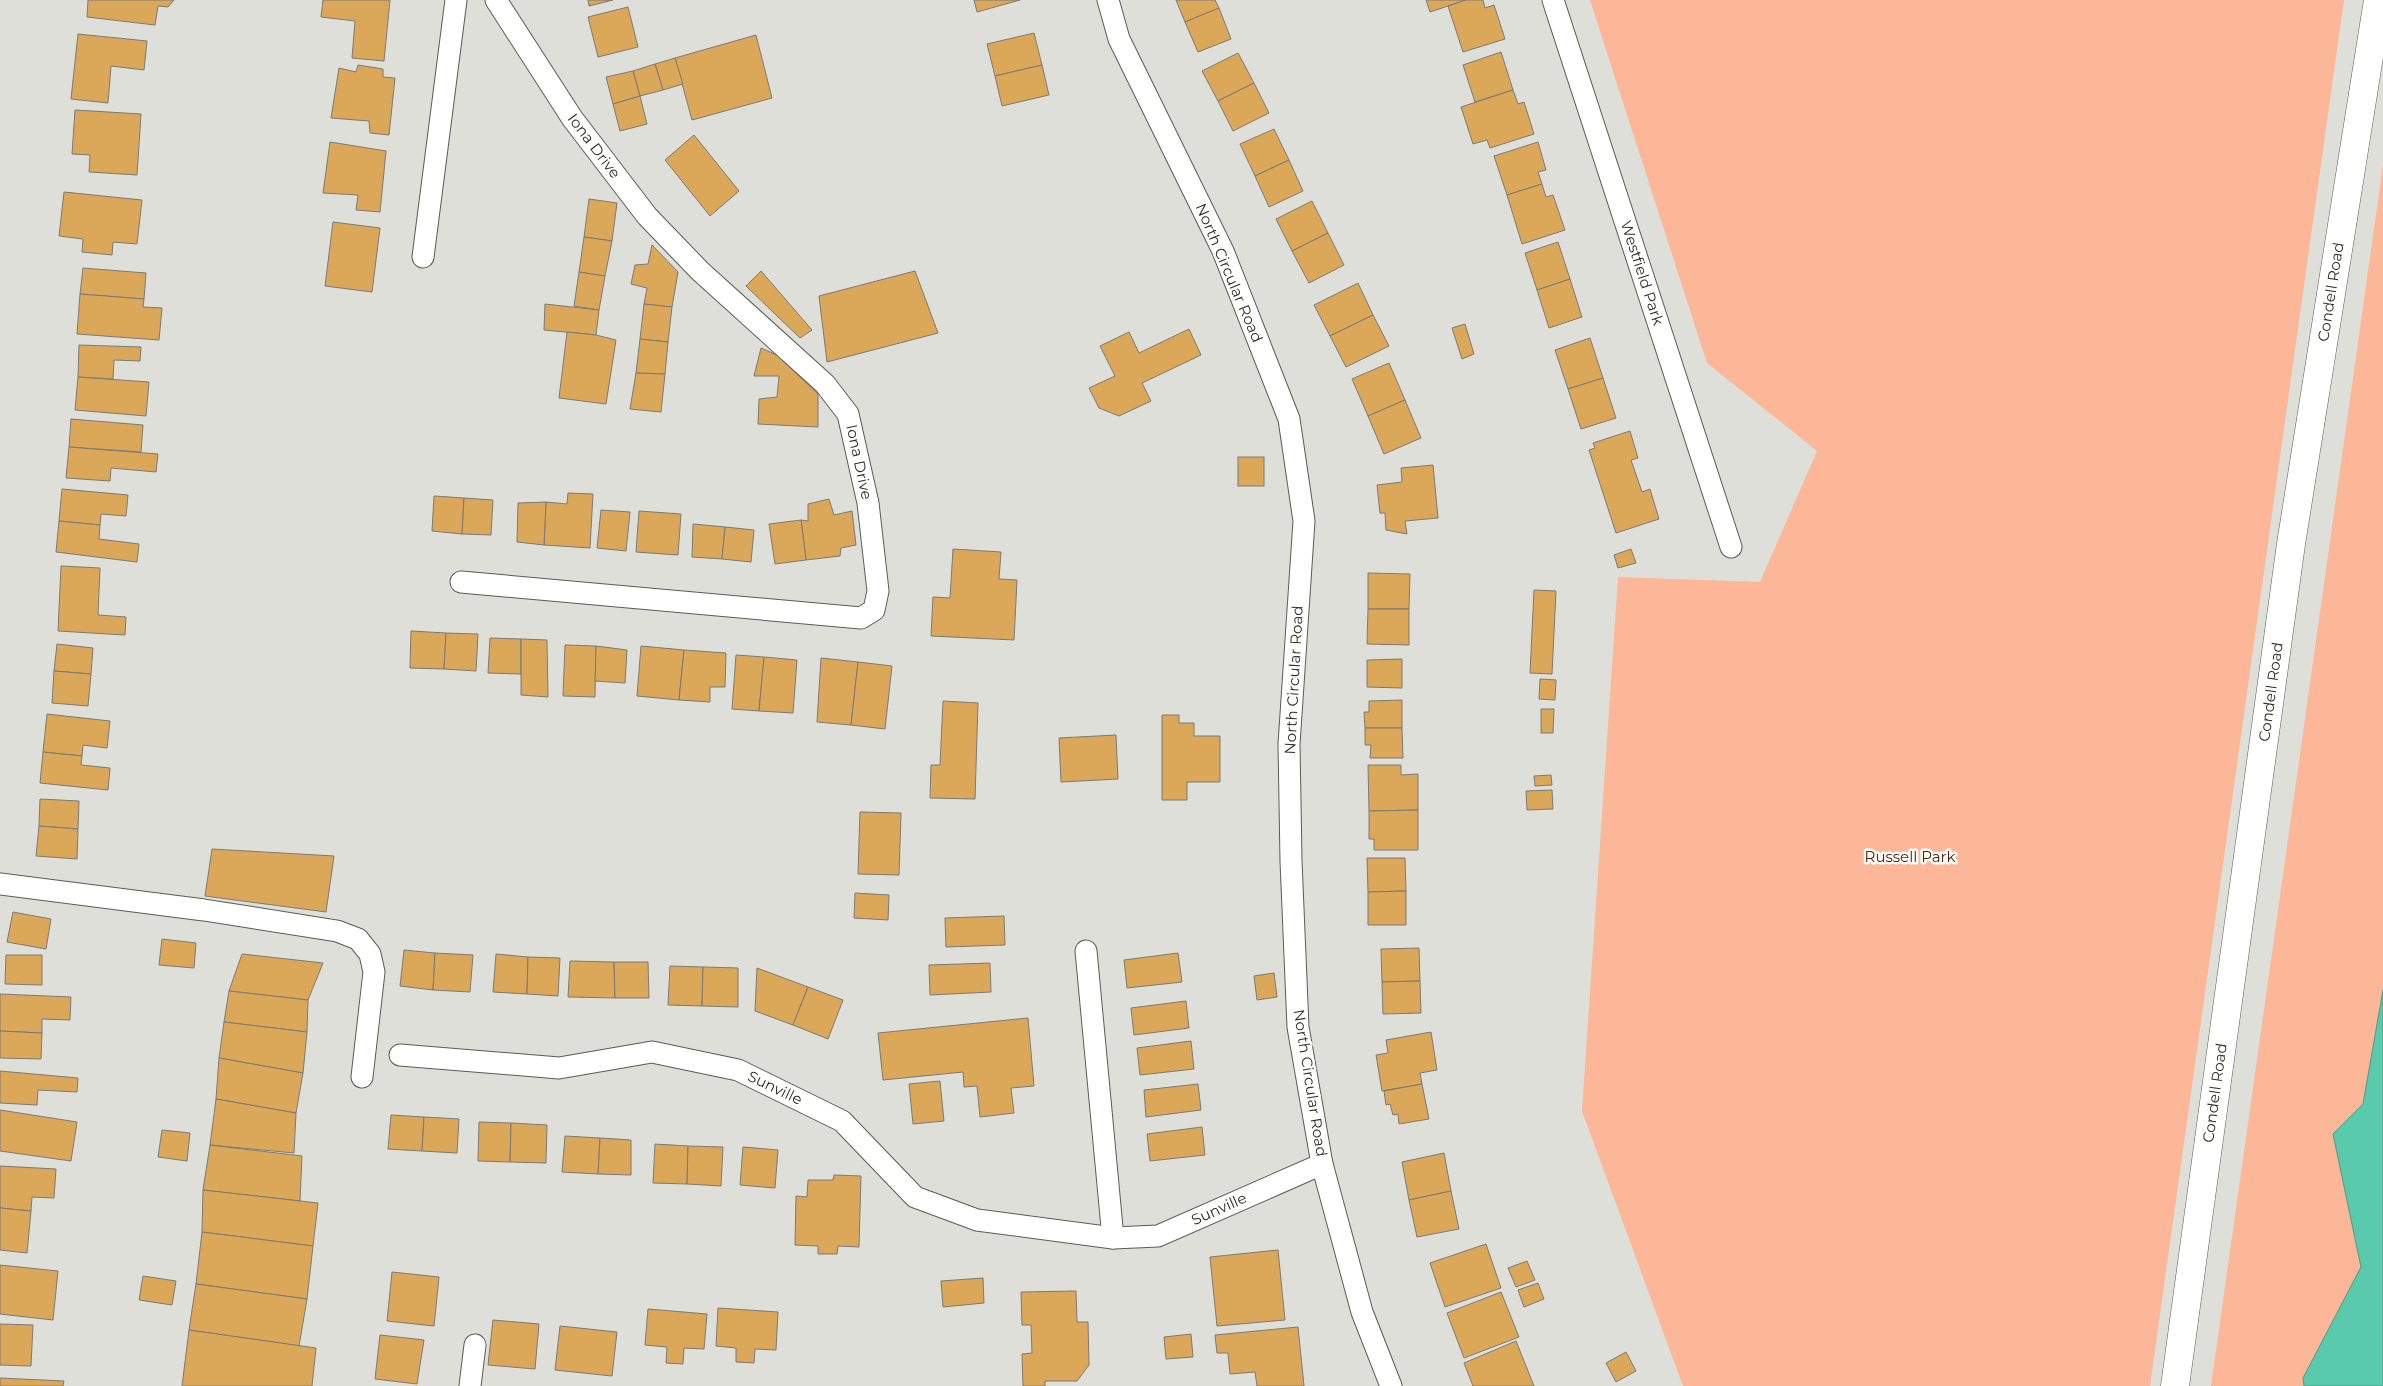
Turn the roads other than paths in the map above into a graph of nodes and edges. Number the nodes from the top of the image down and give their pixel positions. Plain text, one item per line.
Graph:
1 (456, 0) edge
2 (496, 0) edge
3 (1108, 0) edge
4 (1553, 0) edge
5 (2378, 0) edge
6 (423, 257) dead end
7 (1731, 547) dead end
8 (461, 582) dead end
9 (0, 884) edge
10 (1086, 951) dead end
11 (400, 1055) dead end
12 (362, 1077) dead end
13 (1322, 1164) junction
14 (1113, 1238) junction
15 (475, 1345) dead end
16 (470, 1386) edge
17 (1391, 1386) edge
18 (2175, 1386) edge

1 - 6 street
2 - 8 street, Iona Drive
3 - 13 street, North Circular Road
4 - 7 street, Westfield Park
5 - 18 main road, Condell Road
9 - 12 street
10 - 14 street
11 - 14 street, Sunville
13 - 14 street, Sunville
13 - 17 street, North Circular Road
15 - 16 street

